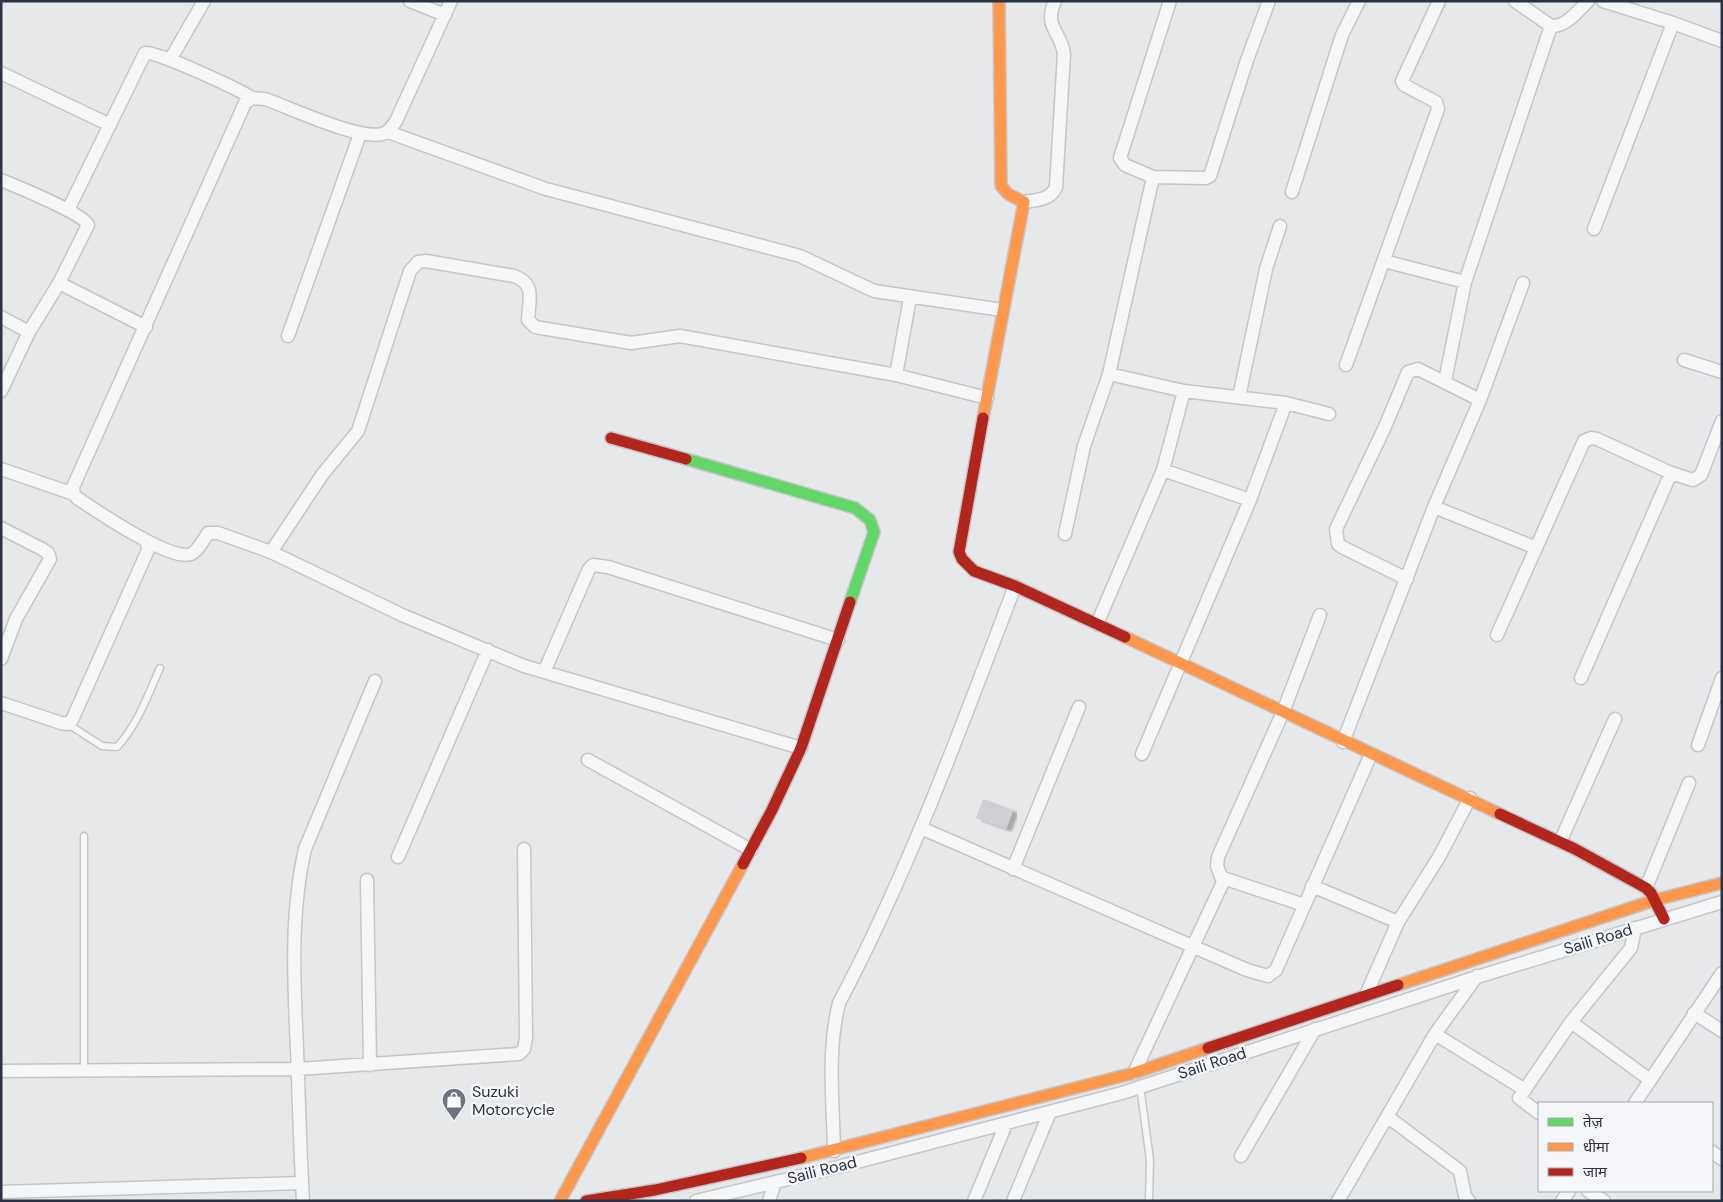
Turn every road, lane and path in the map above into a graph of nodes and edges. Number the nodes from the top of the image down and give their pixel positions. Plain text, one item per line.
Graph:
1 (204, 1) edge
2 (410, 1) edge
3 (451, 1) edge
4 (999, 1) edge
5 (1055, 1) edge
6 (1170, 1) edge
7 (1268, 1) edge
8 (1359, 1) edge
9 (1439, 1) edge
10 (1515, 1) edge
11 (1588, 1) edge
12 (1603, 1) edge
13 (445, 15) junction
14 (1673, 23) junction
15 (1551, 26) junction
16 (1722, 41) edge
17 (170, 60) junction
18 (1, 73) edge
19 (252, 98) junction
20 (110, 125) junction
21 (388, 132) junction
22 (360, 134) junction
23 (1153, 177) junction
24 (1, 180) edge
25 (1292, 192) dead end
26 (1024, 202) junction
27 (68, 210) junction
28 (1280, 226) dead end
29 (1594, 229) dead end
30 (1384, 261) junction
31 (1465, 282) junction
32 (59, 283) junction
33 (1523, 284) dead end
34 (910, 298) junction
35 (1002, 310) junction
36 (1, 318) edge
37 (146, 327) junction
38 (29, 332) junction
39 (288, 336) dead end
40 (1684, 360) dead end
41 (1346, 365) dead end
42 (1722, 372) edge
43 (1109, 374) junction
44 (896, 376) junction
45 (1445, 381) junction
46 (1, 390) edge
47 (1184, 391) junction
48 (1239, 397) junction
49 (987, 398) junction
50 (1480, 400) junction
51 (1286, 403) junction
52 (1329, 414) dead end
53 (1722, 421) edge
54 (612, 438) dead end
55 (1, 470) edge
56 (1163, 470) junction
57 (1671, 473) junction
58 (74, 494) junction
59 (1250, 500) junction
60 (1434, 507) junction
61 (1, 528) edge
62 (1065, 534) dead end
63 (147, 543) junction
64 (1534, 547) junction
65 (271, 552) junction
66 (1407, 579) junction
67 (1015, 586) junction
68 (1320, 615) dead end
69 (1097, 624) junction
70 (1496, 635) dead end
71 (838, 640) junction
72 (488, 650) junction
73 (1, 659) edge
74 (1179, 663) junction
75 (160, 668) dead end
76 (544, 672) junction
77 (1581, 678) dead end
78 (1722, 678) edge
79 (375, 681) dead end
80 (1, 703) edge
81 (1079, 707) dead end
82 (1283, 712) junction
83 (1615, 719) dead end
84 (68, 724) junction
85 (1343, 742) junction
86 (1698, 746) dead end
87 (801, 748) junction
88 (1142, 754) dead end
89 (1371, 754) junction
90 (588, 760) dead end
91 (1689, 783) dead end
92 (1470, 798) junction
93 (921, 828) junction
94 (84, 836) dead end
95 (1560, 842) junction
96 (524, 849) dead end
97 (750, 850) junction
98 (398, 857) dead end
99 (1013, 869) junction
100 (1223, 878) junction
101 (367, 880) dead end
102 (1722, 883) edge
103 (1312, 886) junction
104 (1646, 888) junction
105 (1655, 900) junction
106 (1722, 902) edge
107 (1304, 905) junction
108 (1664, 919) junction
109 (1398, 922) junction
110 (1635, 928) junction
111 (1194, 947) junction
112 (1479, 958) junction
113 (1722, 973) edge
114 (1477, 977) junction
115 (1366, 995) junction
116 (1694, 1012) junction
117 (1571, 1022) junction
118 (1315, 1029) junction
119 (1722, 1031) edge
120 (1435, 1034) junction
121 (370, 1065) junction
122 (298, 1068) junction
123 (84, 1070) junction
124 (1, 1071) edge
125 (1134, 1074) junction
126 (1650, 1080) junction
127 (1140, 1086) junction
128 (1525, 1090) junction
129 (1637, 1102) edge
130 (1050, 1112) junction
131 (1538, 1112) edge
132 (1388, 1117) junction
133 (1006, 1124) junction
134 (834, 1151) junction
135 (1241, 1156) dead end
136 (775, 1182) junction
137 (302, 1183) junction
138 (1, 1192) edge
139 (1590, 1192) edge
140 (304, 1201) edge
141 (560, 1201) edge
142 (586, 1201) edge
143 (696, 1201) edge
144 (769, 1201) edge
145 (974, 1201) edge
146 (1013, 1201) edge
147 (1148, 1201) edge
148 (1338, 1201) edge
149 (1469, 1201) edge
150 (1604, 1201) edge

1 - 17 street
2 - 13 street
3 - 13 street
4 - 26 street
5 - 26 street
6 - 23 street
7 - 23 street
8 - 25 street
9 - 30 street
10 - 15 street
11 - 15 street
12 - 14 street
13 - 21 street
14 - 16 street
14 - 29 street
15 - 31 street
17 - 19 street
17 - 20 street
18 - 20 street
19 - 22 street
19 - 37 street
20 - 27 street
21 - 22 street
21 - 34 street
22 - 39 street
23 - 43 street
24 - 27 street
26 - 35 street
27 - 32 street
28 - 48 street
30 - 31 street
30 - 41 street
31 - 45 street
32 - 37 street
32 - 38 street
33 - 50 street
34 - 35 street
34 - 44 street
35 - 49 street
36 - 38 street
37 - 58 street
38 - 46 street
40 - 42 street
43 - 47 street
43 - 62 street
44 - 49 street
44 - 65 street
45 - 50 street
45 - 66 street
47 - 48 street
47 - 56 street
48 - 51 street
49 - 67 street
50 - 60 street
51 - 52 street
51 - 59 street
53 - 57 street
54 - 71 street
55 - 58 street
56 - 59 street
56 - 69 street
57 - 64 street
57 - 77 street
58 - 63 street
59 - 74 street
60 - 64 street
60 - 66 street
61 - 73 street
63 - 65 street
63 - 84 street
64 - 70 street
65 - 72 street
66 - 85 street
67 - 69 street
67 - 93 street
68 - 82 street
69 - 74 street
71 - 76 street
71 - 87 street
72 - 76 street
72 - 98 street
74 - 82 street
74 - 88 street
75 - 84 lane
76 - 87 street
78 - 86 street
79 - 122 street
80 - 84 street
81 - 99 street
82 - 85 street
82 - 100 street
83 - 95 street
85 - 89 street
87 - 97 street
89 - 92 street
89 - 103 street
90 - 97 street
91 - 104 street
92 - 95 street
92 - 109 street
93 - 99 street
93 - 134 street
94 - 123 lane
95 - 104 street
96 - 121 street
97 - 141 street
99 - 111 street
100 - 107 street
100 - 111 street
101 - 121 street
102 - 105 street
103 - 107 street
103 - 109 street
104 - 105 street
105 - 108 street
105 - 112 street
106 - 108 street, Saili Road
107 - 111 street
108 - 110 street, Saili Road
109 - 115 street
110 - 114 street, Saili Road
110 - 117 street
111 - 125 street
112 - 114 street
112 - 115 street
113 - 116 street
114 - 118 street, Saili Road
114 - 120 street
115 - 125 street
116 - 119 street
116 - 126 street
117 - 126 street
117 - 128 street
118 - 127 street, Saili Road
118 - 135 street
120 - 128 street
120 - 132 street
121 - 122 street
122 - 123 street
122 - 137 street
123 - 124 street
125 - 134 street
126 - 129 street
127 - 130 street, Saili Road
127 - 147 lane
128 - 131 street
130 - 133 street, Saili Road
130 - 146 street
132 - 148 street
132 - 149 street
133 - 136 street, Saili Road
133 - 145 street
134 - 142 street
136 - 143 street, Saili Road
136 - 144 street
137 - 138 street
137 - 140 street
139 - 150 street

